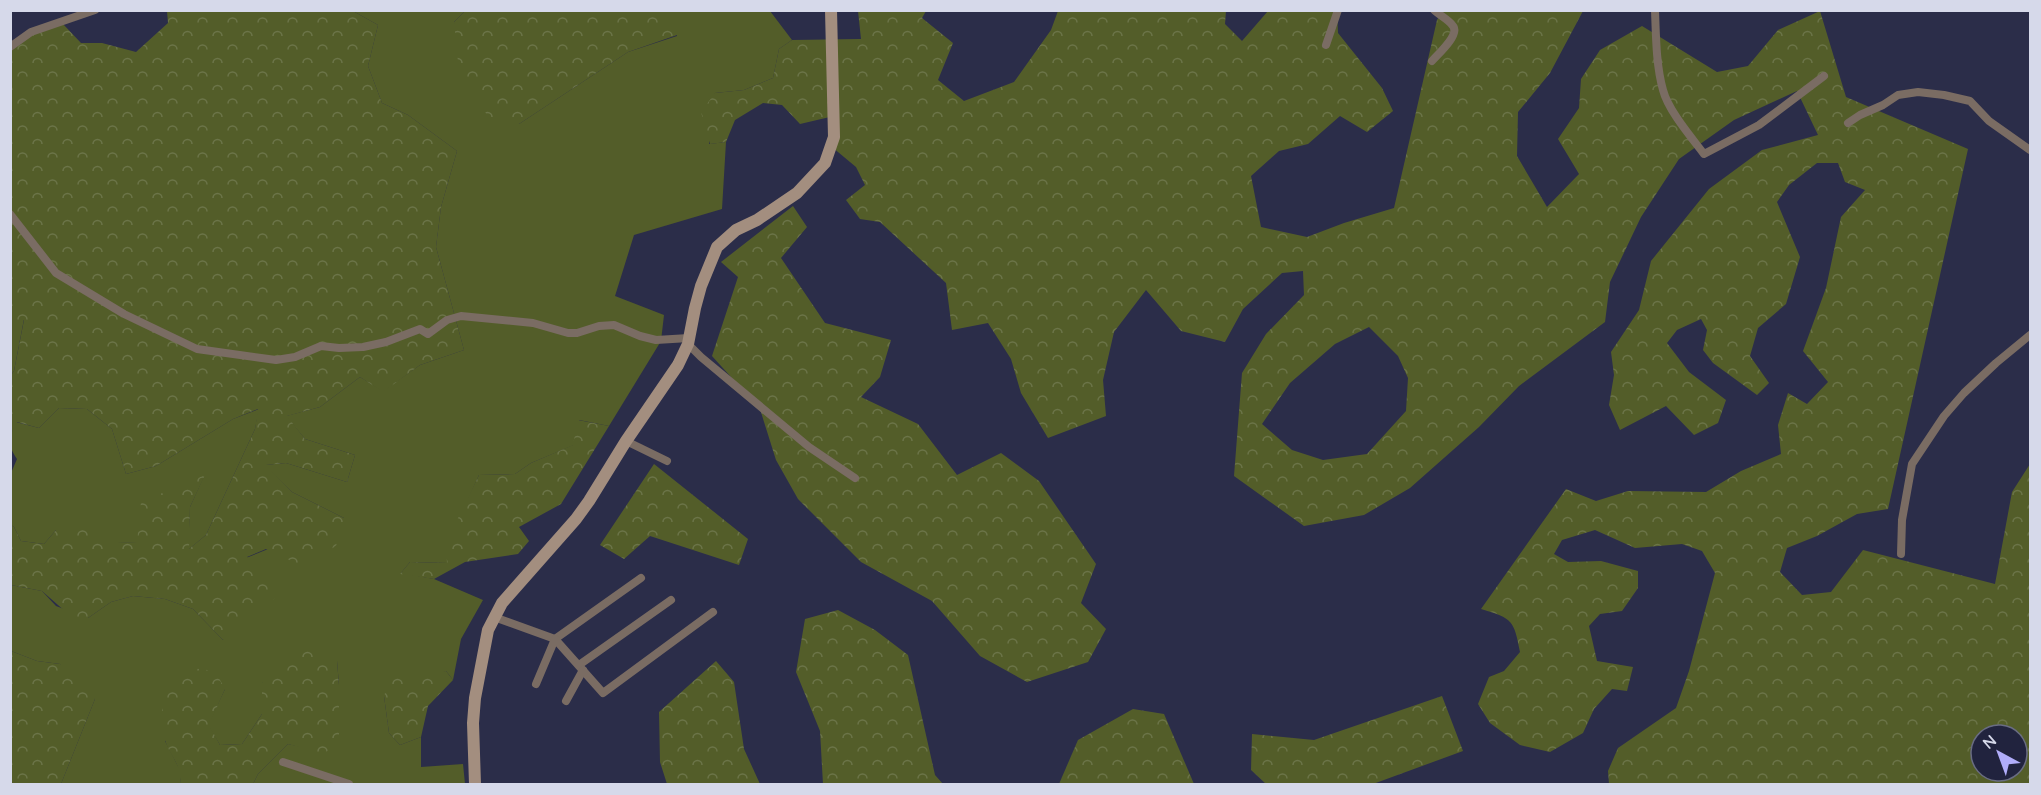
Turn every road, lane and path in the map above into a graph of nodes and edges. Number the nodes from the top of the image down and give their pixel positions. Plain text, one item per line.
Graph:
1 (95, 10) edge
2 (831, 10) edge
3 (1338, 10) edge
4 (1434, 10) edge
5 (1655, 10) edge
6 (1326, 45) dead end
7 (10, 47) edge
8 (1432, 61) dead end
9 (1824, 76) dead end
10 (1848, 123) dead end
11 (2031, 150) edge
12 (10, 214) edge
13 (2031, 335) edge
14 (688, 341) junction
15 (626, 441) junction
16 (667, 461) dead end
17 (855, 477) dead end
18 (1901, 554) dead end
19 (641, 578) dead end
20 (671, 600) dead end
21 (713, 612) dead end
22 (494, 617) junction
23 (555, 639) junction
24 (581, 668) junction
25 (536, 684) dead end
26 (566, 700) dead end
27 (283, 762) dead end
28 (349, 784) edge
29 (475, 784) edge

1 - 7 street
2 - 14 street
3 - 6 street
4 - 8 street
5 - 9 street
10 - 11 street
12 - 14 street
13 - 18 street
14 - 15 street
14 - 17 street
15 - 16 street
15 - 22 street
19 - 23 street
20 - 24 street
21 - 24 street
22 - 23 street
22 - 29 street
23 - 24 street
23 - 25 street
24 - 26 street
27 - 28 street

